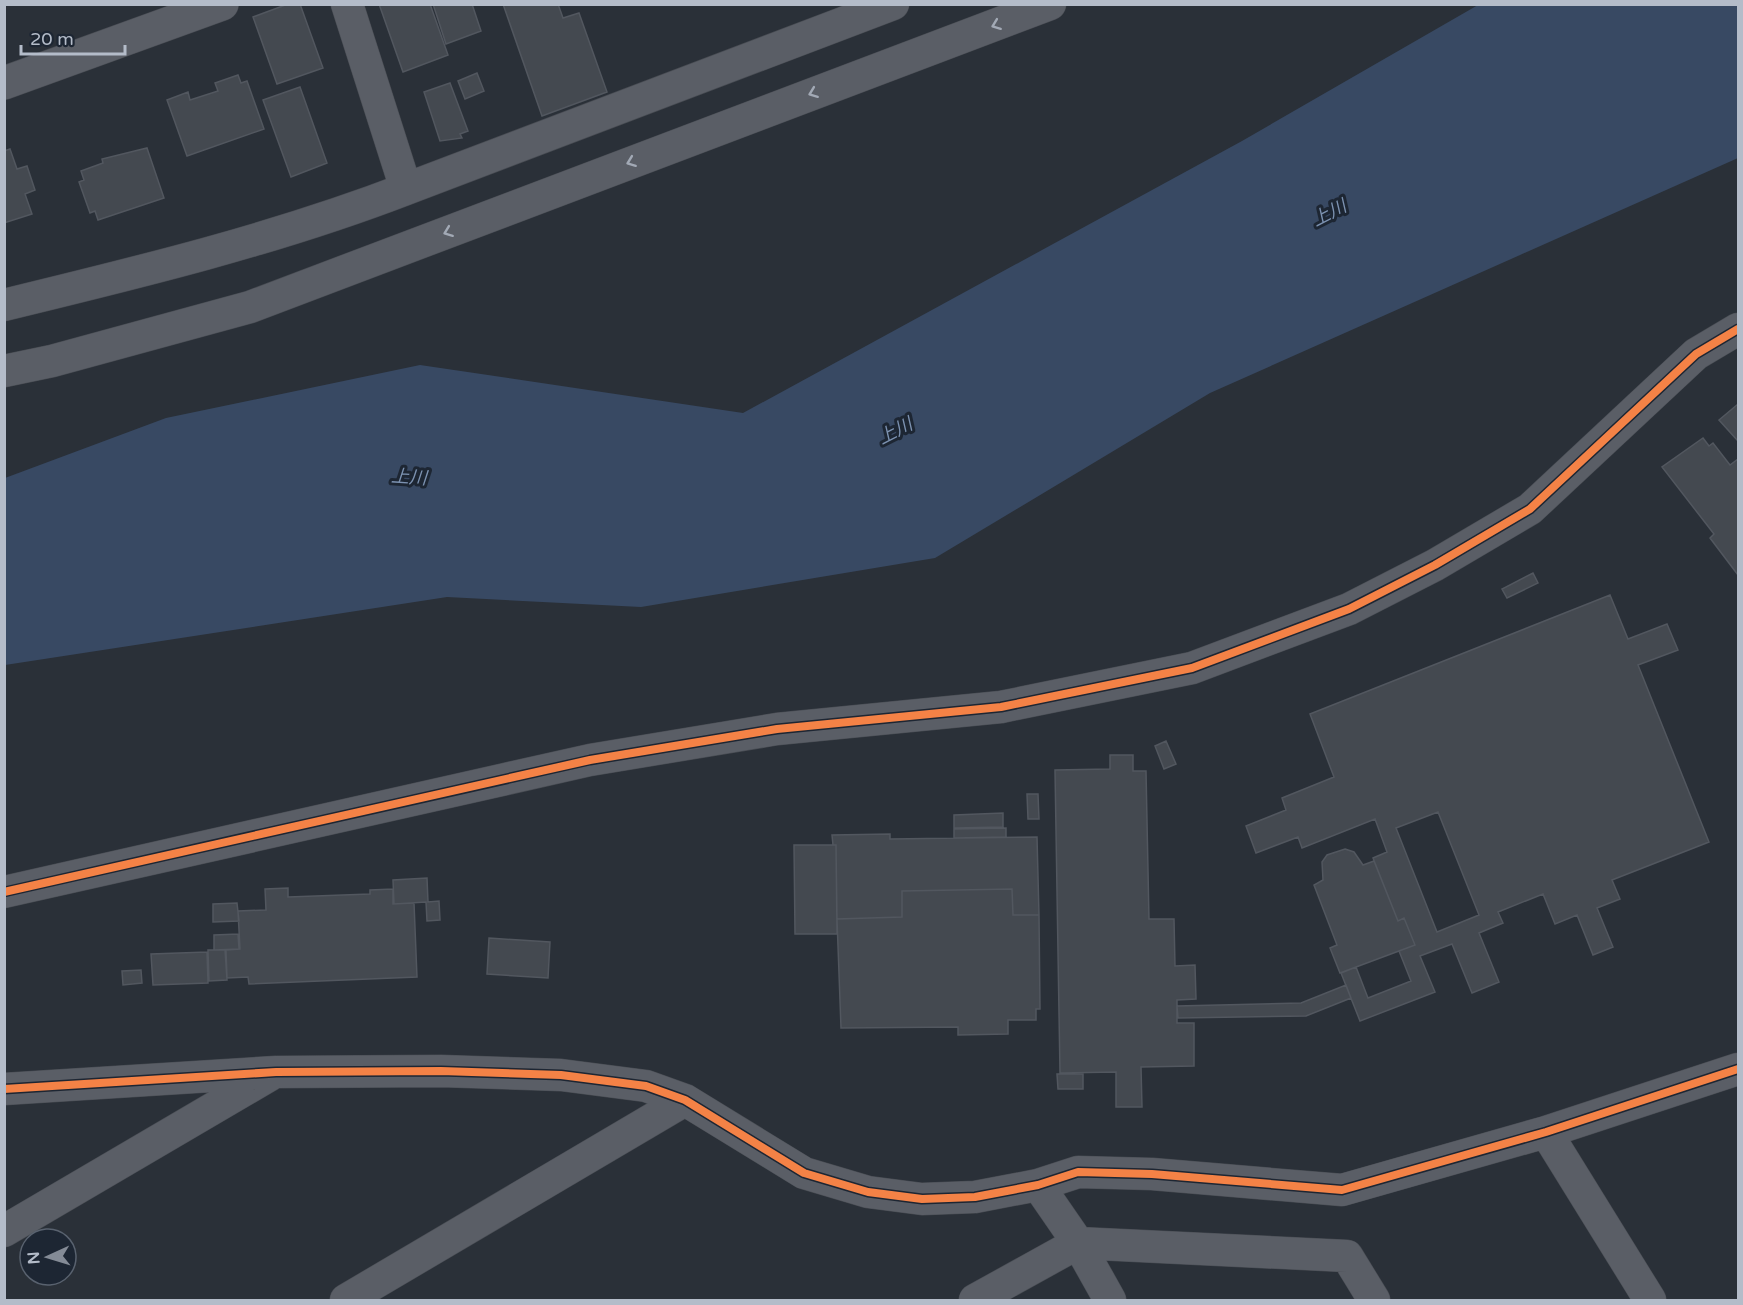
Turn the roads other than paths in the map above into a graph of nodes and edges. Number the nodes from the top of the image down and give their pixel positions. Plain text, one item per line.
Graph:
1 (222, 4) edge
2 (346, 4) edge
3 (893, 4) edge
4 (1050, 4) edge
5 (4, 83) edge
6 (406, 189) junction
7 (4, 305) edge
8 (1738, 329) edge
9 (4, 371) edge
10 (4, 892) edge
11 (1738, 1069) edge
12 (276, 1072) junction
13 (4, 1089) edge
14 (685, 1100) junction
15 (1546, 1132) junction
16 (1038, 1185) junction
17 (4, 1231) edge
18 (1078, 1243) junction
19 (346, 1300) edge
20 (975, 1300) edge
21 (1110, 1300) edge
22 (1374, 1300) edge
23 (1650, 1300) edge

1 - 5 street
2 - 6 street
3 - 6 street
4 -> 9 street
6 - 7 street
8 - 10 street
11 - 15 street
12 - 13 street
12 - 14 street
12 - 17 street
14 - 16 street
14 - 19 street
15 - 16 street
15 - 23 street
16 - 18 street
18 - 20 street
18 - 21 street
18 - 22 street

